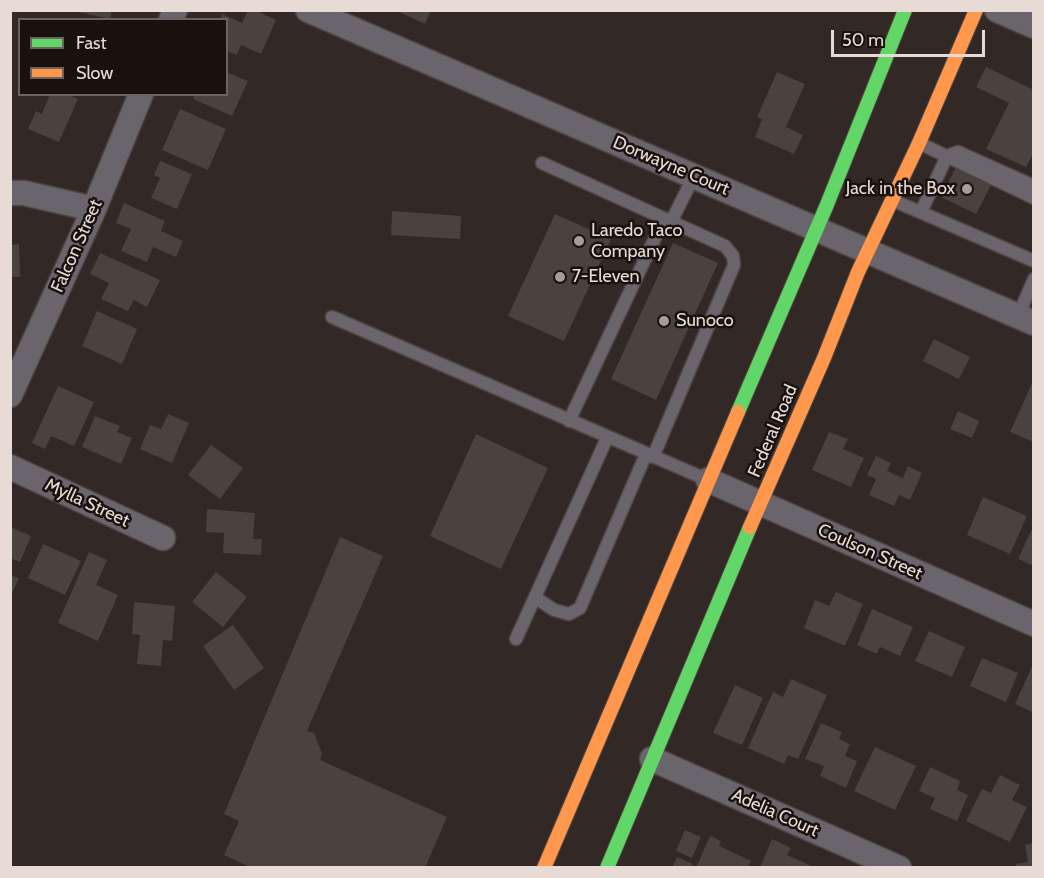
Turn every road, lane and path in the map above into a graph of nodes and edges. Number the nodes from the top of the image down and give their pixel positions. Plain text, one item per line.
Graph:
1 (308, 10) edge
2 (905, 10) edge
3 (976, 10) edge
4 (997, 10) edge
5 (1034, 26) edge
6 (140, 96) edge
7 (919, 143) junction
8 (947, 156) junction
9 (542, 164) dead end
10 (694, 176) junction
11 (1034, 186) edge
12 (10, 193) edge
13 (1034, 198) edge
14 (891, 199) junction
15 (94, 209) junction
16 (921, 212) junction
17 (668, 221) junction
18 (817, 229) junction
19 (867, 250) junction
20 (1034, 261) edge
21 (1034, 279) edge
22 (332, 317) dead end
23 (1026, 319) edge
24 (10, 395) edge
25 (569, 421) junction
26 (607, 438) junction
27 (649, 456) junction
28 (10, 467) edge
29 (708, 480) junction
30 (761, 505) junction
31 (163, 538) dead end
32 (536, 598) junction
33 (1034, 624) edge
34 (516, 639) dead end
35 (652, 759) junction
36 (544, 867) edge
37 (607, 867) edge
38 (899, 867) edge

1 - 10 street, Dorwayne Court
2 - 18 main road
3 - 7 main road, Federal Road
4 - 5 street
6 - 15 street, Falcon Street
7 - 8 lane
7 - 14 main road, Federal Road
8 - 11 lane
8 - 13 lane
8 - 16 lane
9 - 17 lane
10 - 17 lane
10 - 18 street, Dorwayne Court
12 - 15 street
14 - 16 lane
14 - 19 main road, Federal Road
15 - 24 street, Falcon Street
16 - 20 lane
17 - 25 lane
17 - 27 lane
18 - 19 street, Dorwayne Court
18 - 29 main road
19 - 23 street, Dorwayne Court
19 - 30 main road, Federal Road
21 - 23 lane
22 - 25 lane
25 - 26 lane
26 - 27 lane
26 - 32 lane
27 - 29 lane
27 - 32 lane
28 - 31 street, Mylla Street
29 - 30 street, Coulson Street
29 - 36 main road
30 - 33 street, Coulson Street
30 - 35 main road, Federal Road
32 - 34 lane
35 - 37 main road, Federal Road
35 - 38 street, Adelia Court

